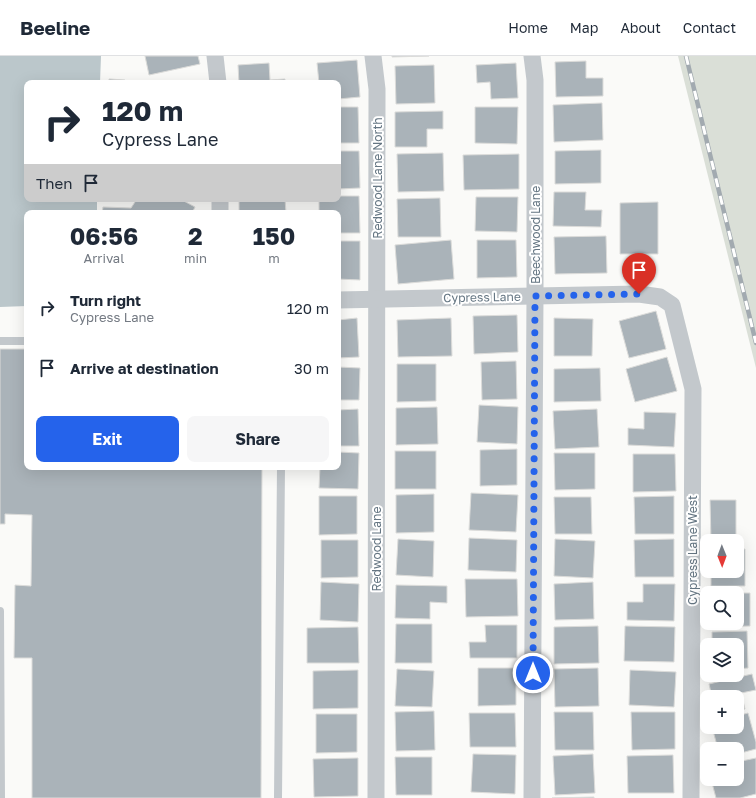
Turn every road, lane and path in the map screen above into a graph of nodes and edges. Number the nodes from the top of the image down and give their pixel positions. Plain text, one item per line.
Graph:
1 (215, 56) edge
2 (373, 56) edge
3 (532, 56) edge
4 (218, 80) edge
5 (535, 296) junction
6 (341, 300) edge
7 (377, 300) junction
8 (672, 306) joint
9 (0, 340) edge
10 (24, 341) edge
11 (281, 470) edge
12 (0, 611) edge
13 (1, 798) edge
14 (278, 798) edge
15 (376, 798) edge
16 (532, 798) edge
17 (691, 798) edge

1 - 4 street
2 - 7 street, Redwood Lane North
3 - 5 street, Beechwood Lane
5 - 7 street, Cypress Lane
5 - 8 street, Cypress Lane
5 - 16 street, Beechwood Lane
6 - 7 street, Cypress Lane
7 - 15 street, Redwood Lane
8 - 17 street, Cypress Lane West
9 - 10 lane
11 - 14 lane
12 - 13 lane

